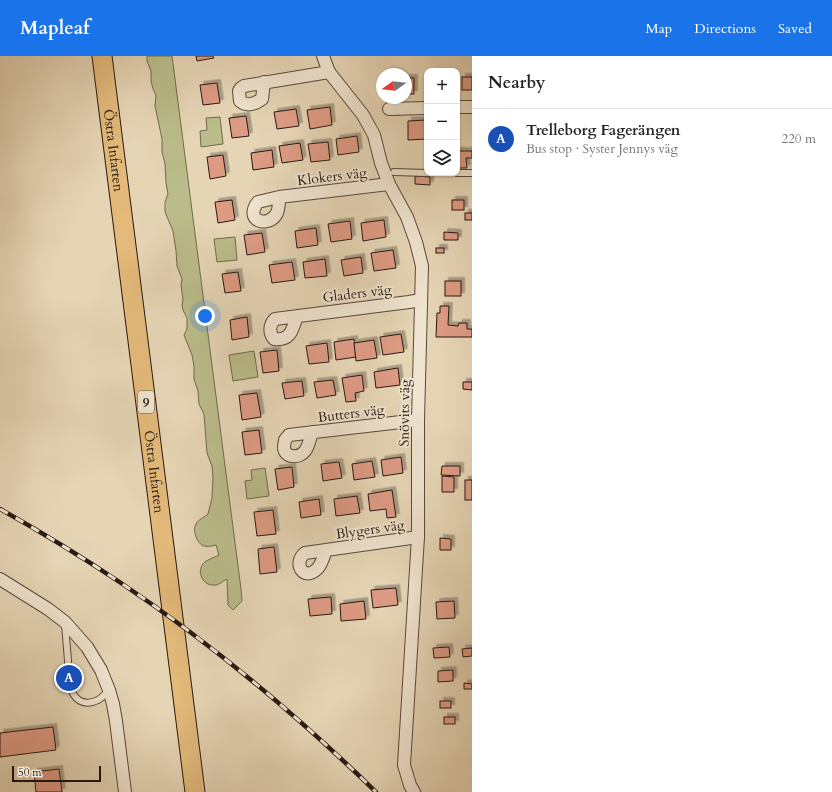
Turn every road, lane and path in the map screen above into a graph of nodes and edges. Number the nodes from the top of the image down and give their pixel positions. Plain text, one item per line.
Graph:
1 (102, 56) edge
2 (323, 56) edge
3 (329, 72) junction
4 (264, 82) dead end
5 (472, 106) edge
6 (460, 107) edge
7 (424, 108) edge
8 (389, 109) dead end
9 (394, 172) dead end
10 (424, 172) edge
11 (460, 173) edge
12 (472, 173) edge
13 (389, 184) junction
14 (279, 197) dead end
15 (421, 300) junction
16 (297, 316) dead end
17 (418, 420) junction
18 (312, 432) dead end
19 (418, 537) junction
20 (326, 550) dead end
21 (0, 578) edge
22 (64, 622) junction
23 (109, 690) junction
24 (125, 792) edge
25 (195, 792) edge
26 (414, 792) edge

1 - 25 main road, Östra Infarten / 9
2 - 3 street, Snövits väg
3 - 4 street
3 - 13 street, Snövits väg
5 - 6 street
7 - 8 street
9 - 10 lane
11 - 12 lane
13 - 14 street, Klokers väg
13 - 15 street, Snövits väg
15 - 16 street, Gladers väg
15 - 17 street, Snövits väg
17 - 18 street, Butters väg
17 - 19 street, Snövits väg
19 - 20 street, Blygers väg
19 - 26 street, Snövits väg
21 - 22 street
22 - 23 street
22 - 23 lane
23 - 24 street

